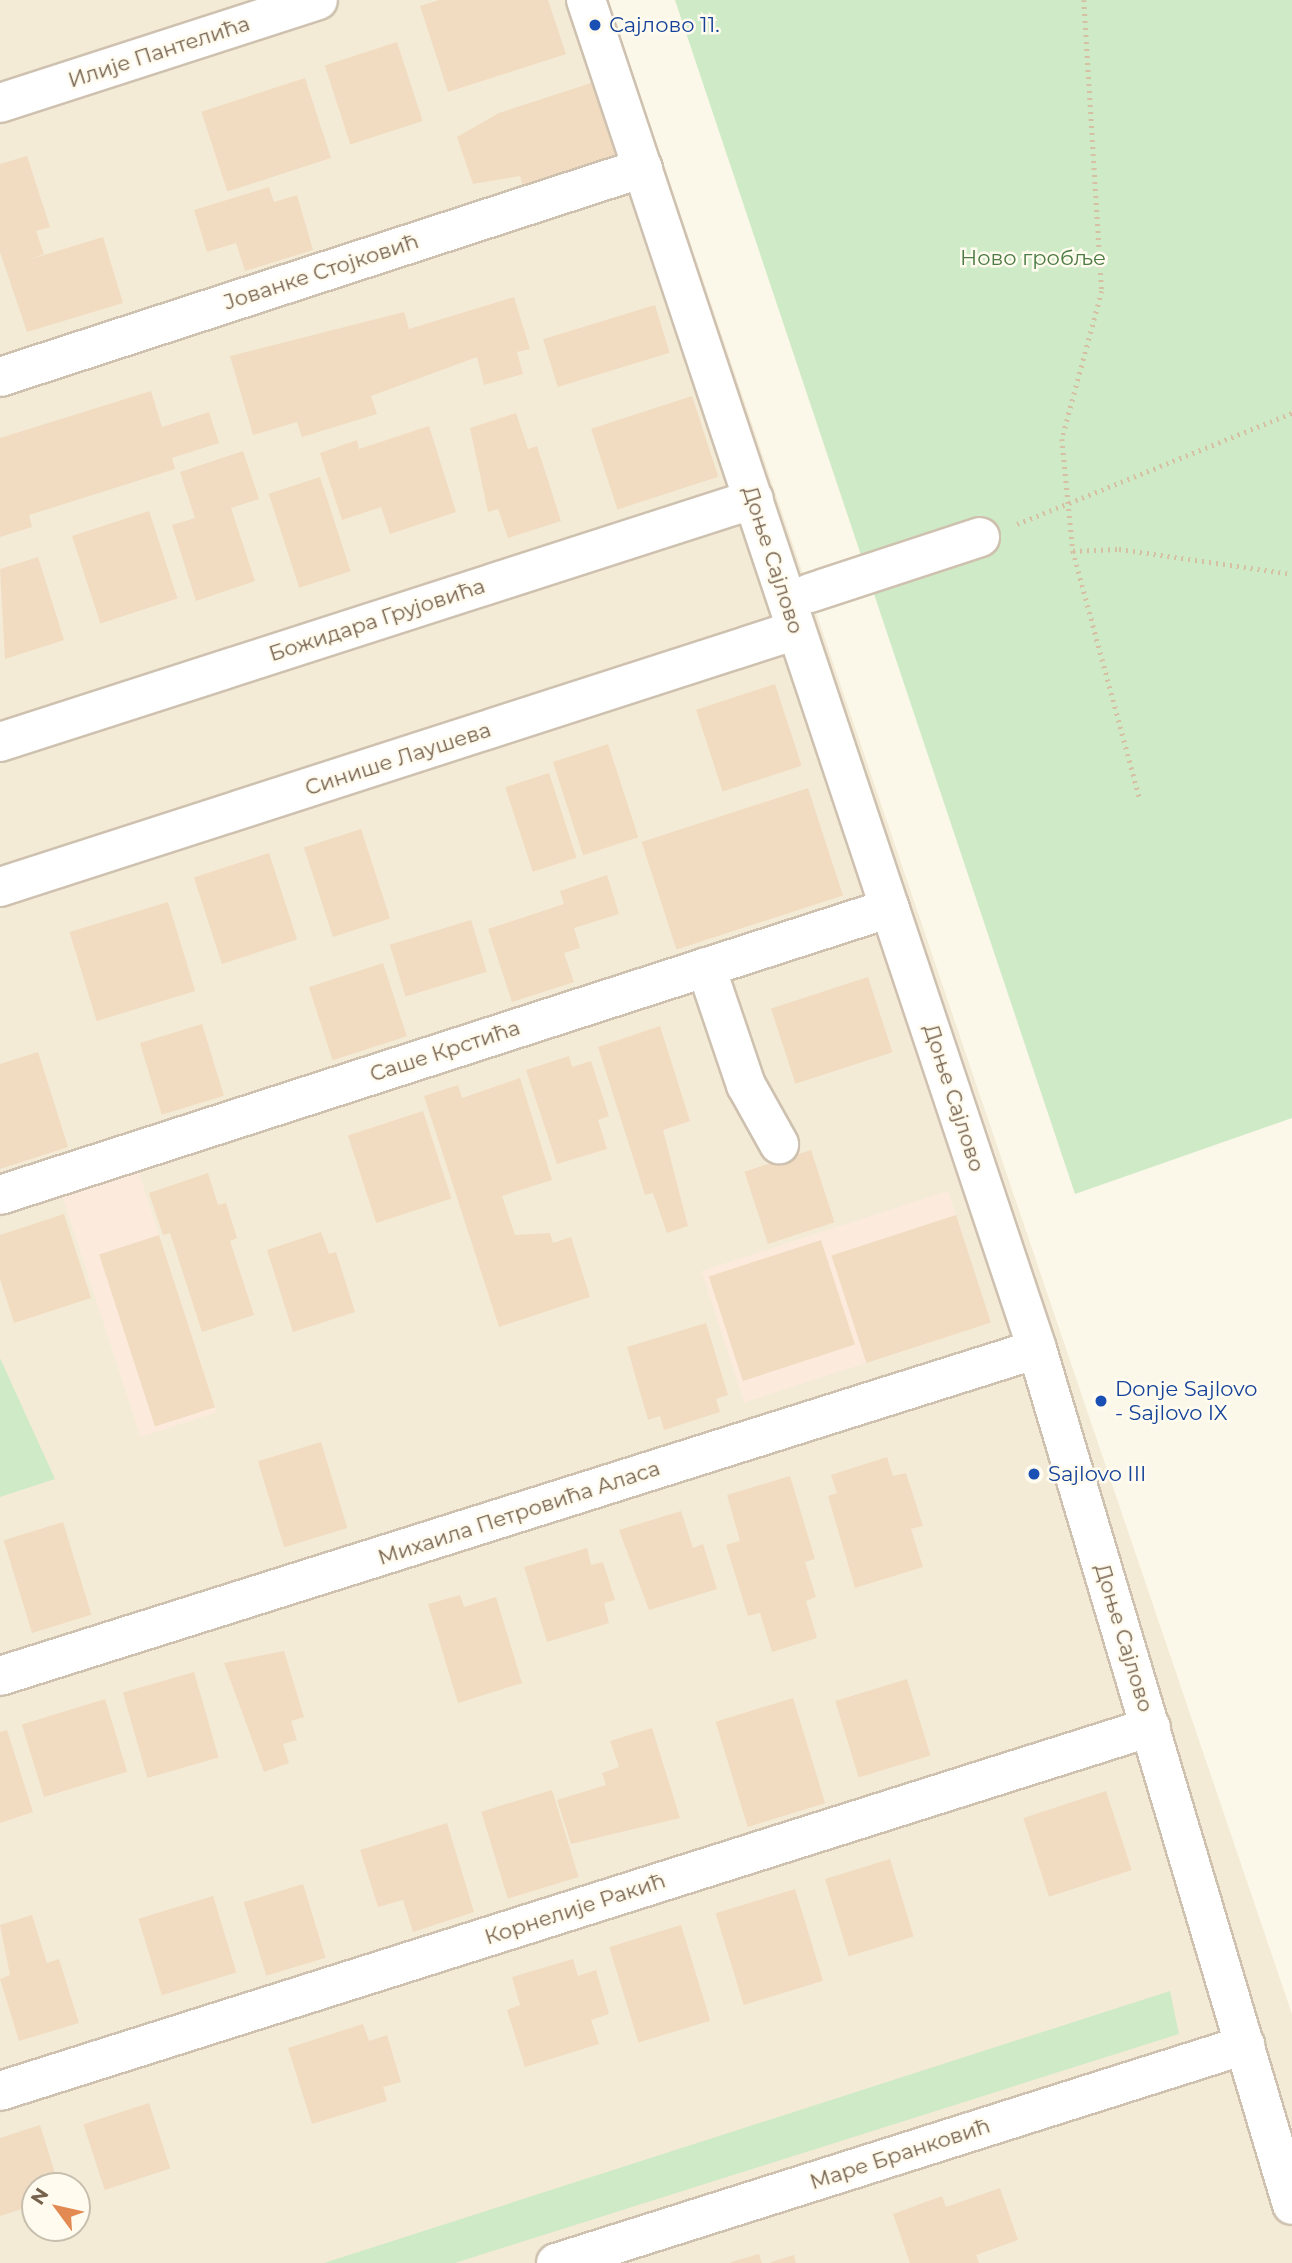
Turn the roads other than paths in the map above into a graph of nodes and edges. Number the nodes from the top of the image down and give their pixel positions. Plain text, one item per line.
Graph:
1 (318, 0) edge
2 (586, 0) edge
3 (0, 103) edge
4 (643, 168) junction
5 (0, 377) edge
6 (754, 499) junction
7 (979, 537) road end
8 (810, 593) dead end
9 (796, 631) junction
10 (0, 742) edge
11 (0, 887) edge
12 (890, 908) junction
13 (706, 967) junction
14 (779, 1144) dead end
15 (0, 1195) edge
16 (1037, 1349) junction
17 (0, 1676) edge
18 (1151, 1727) junction
19 (1245, 2045) junction
20 (0, 2091) edge
21 (1292, 2205) edge
22 (556, 2263) edge

1 - 3 street, Илије Пантелића
2 - 4 street, Доње Сајлово
4 - 5 street, Јованке Стојковић
4 - 6 street, Доње Сајлово
6 - 9 street, Доње Сајлово
6 - 10 street, Божидара Грујовића
7 - 8 street
9 - 11 street, Синише Лаушева
9 - 12 street, Доње Сајлово
12 - 13 street, Саше Крстића
12 - 16 street, Доње Сајлово
13 - 14 street
13 - 15 street, Саше Крстића
16 - 17 street, Михаила Петровића Аласа
16 - 18 street, Доње Сајлово
18 - 19 street, Доње Сајлово
18 - 20 street, Корнелије Ракић
19 - 21 street, Доње Сајлово
19 - 22 street, Маре Бранковић

